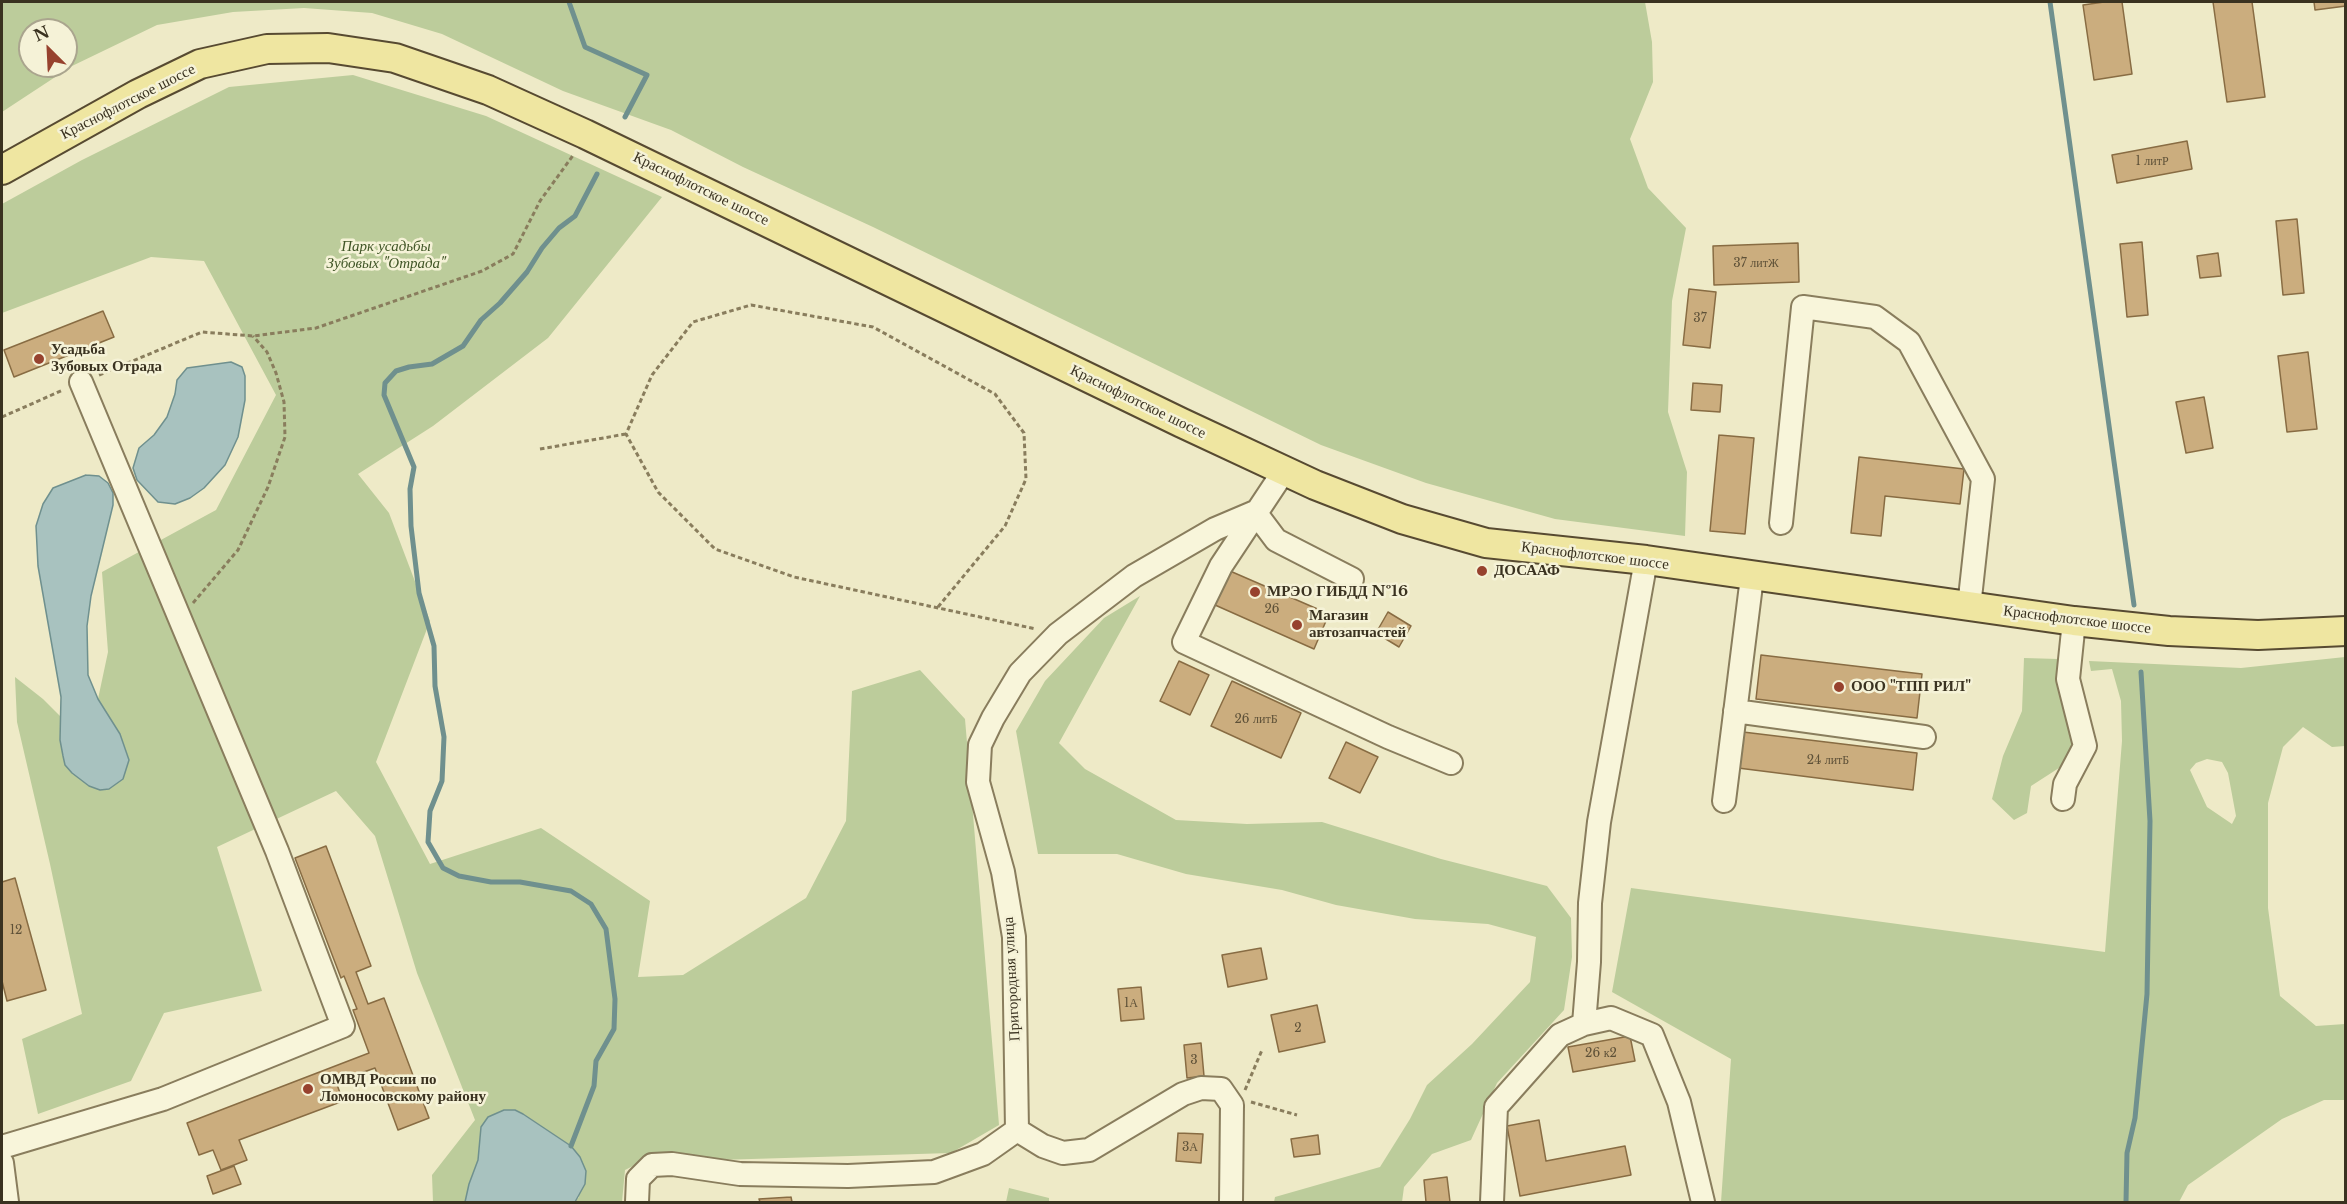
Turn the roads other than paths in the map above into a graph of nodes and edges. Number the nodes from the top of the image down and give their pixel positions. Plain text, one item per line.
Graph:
1 (2, 170) edge
2 (81, 382) road end
3 (1284, 471) junction
4 (1255, 512) junction
5 (1781, 523) dead end
6 (1646, 561) junction
7 (1752, 577) junction
8 (1352, 579) dead end
9 (1969, 607) junction
10 (2074, 621) junction
11 (2346, 631) edge
12 (1735, 711) junction
13 (1924, 737) dead end
14 (1451, 763) dead end
15 (2063, 799) dead end
16 (1724, 801) dead end
17 (1584, 1024) junction
18 (1017, 1130) junction
19 (2, 1147) edge
20 (2, 1163) edge
21 (7, 1203) edge
22 (637, 1203) edge
23 (1231, 1203) edge
24 (1492, 1203) edge
25 (1703, 1203) edge

1 - 3 main road, Краснофлотское шоссе
2 - 19 street
3 - 4 street
3 - 6 main road, Краснофлотское шоссе
4 - 8 street
4 - 14 street
4 - 18 street, Пригородная улица
5 - 9 street
6 - 7 main road, Краснофлотское шоссе
6 - 17 street
7 - 9 main road, Краснофлотское шоссе
7 - 12 street
9 - 10 main road, Краснофлотское шоссе
10 - 11 main road, Краснофлотское шоссе
10 - 15 street
12 - 13 street
12 - 16 street
17 - 24 street
17 - 25 street
18 - 22 street
18 - 23 street
20 - 21 street

